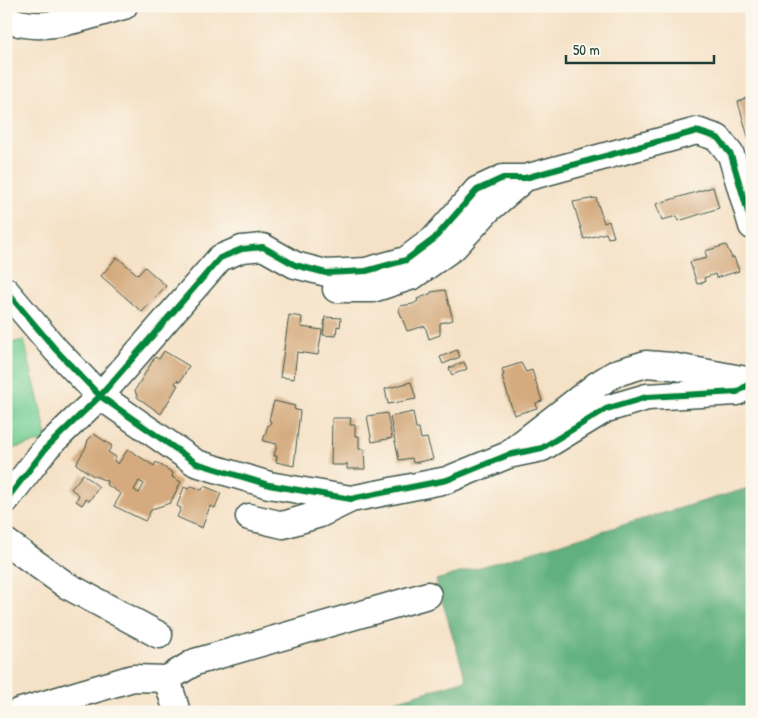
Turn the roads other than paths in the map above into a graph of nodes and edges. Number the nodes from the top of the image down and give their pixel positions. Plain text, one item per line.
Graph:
1 (124, 6) edge
2 (6, 19) edge
3 (752, 226) edge
4 (6, 291) edge
5 (752, 382) edge
6 (100, 396) junction
7 (351, 499) junction
8 (6, 500) edge
9 (249, 517) dead end
10 (6, 542) edge
11 (428, 595) dead end
12 (159, 635) dead end
13 (167, 679) junction
14 (18, 712) edge
15 (177, 712) edge

1 - 2 street
3 - 6 street
4 - 6 street
5 - 7 street
6 - 7 street
6 - 8 street
7 - 9 street
10 - 12 street
11 - 13 street
13 - 14 street
13 - 15 street

